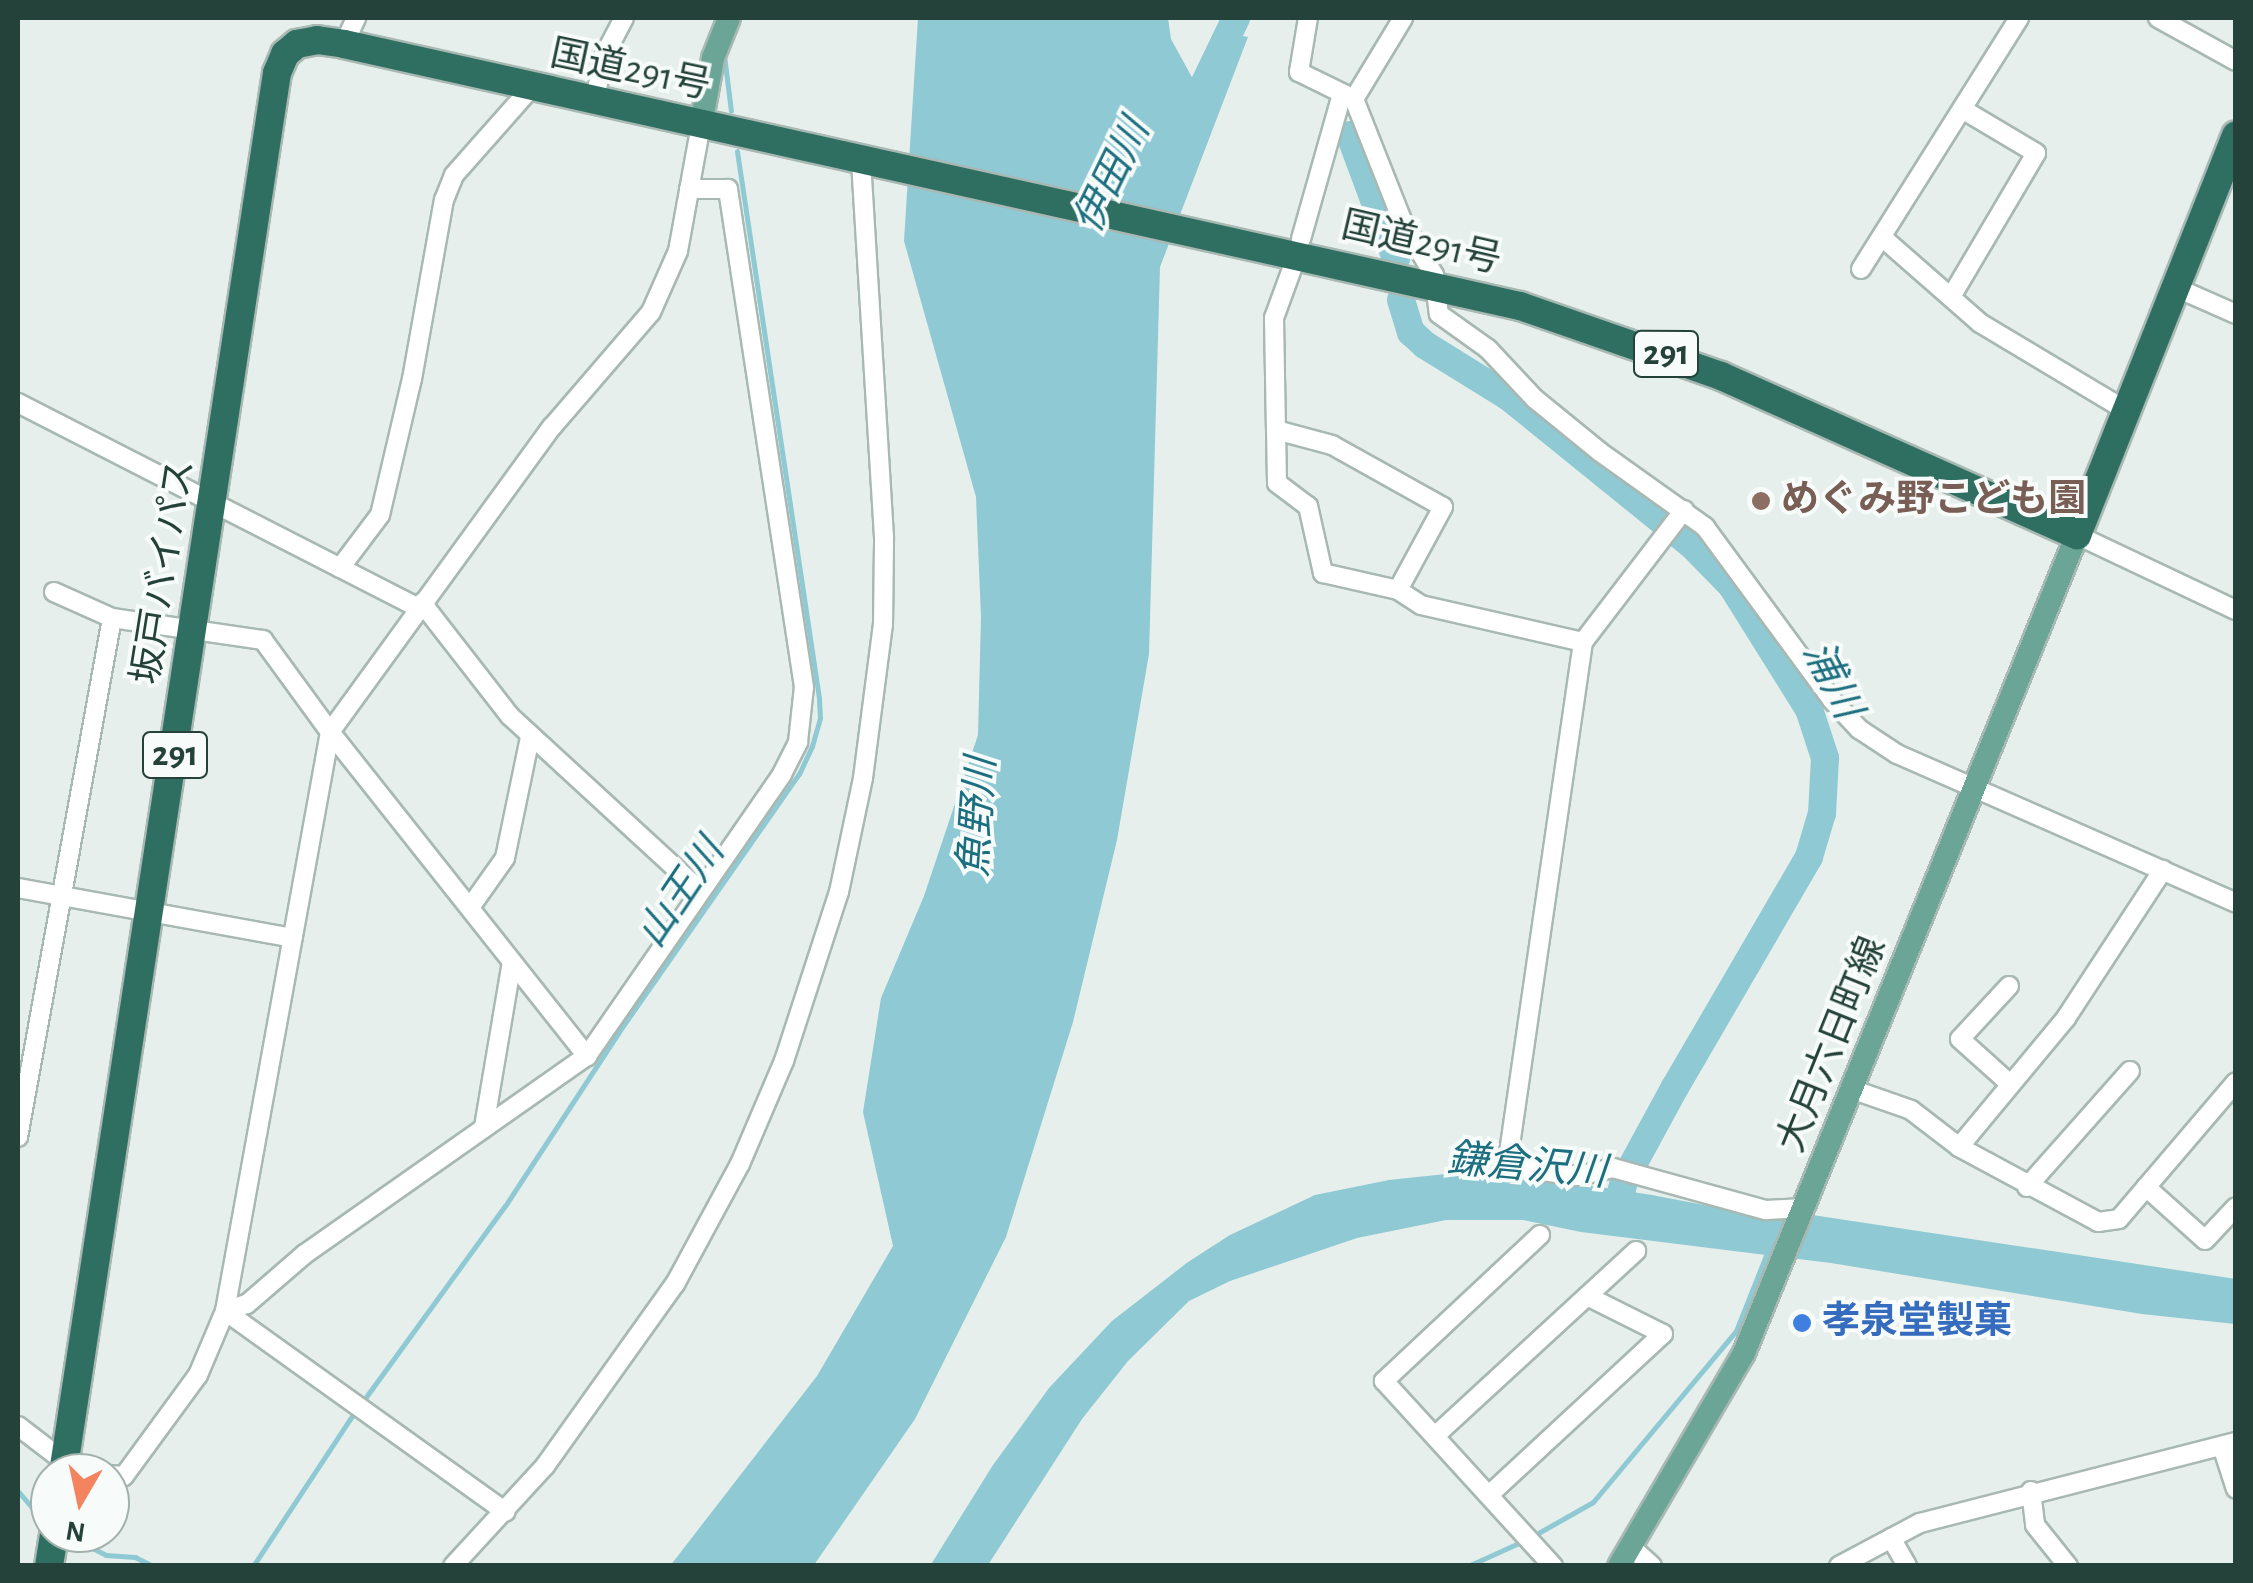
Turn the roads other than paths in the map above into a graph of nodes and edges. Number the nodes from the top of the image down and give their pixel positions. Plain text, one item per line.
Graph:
1 (356, 18) edge
2 (624, 18) edge
3 (729, 18) edge
4 (1308, 18) edge
5 (1403, 18) edge
6 (2018, 18) edge
7 (2158, 18) edge
8 (297, 44) joint
9 (344, 44) junction
10 (2236, 62) edge
11 (531, 88) junction
12 (1348, 96) junction
13 (594, 100) junction
14 (1962, 110) junction
15 (701, 125) junction
16 (2236, 136) edge
17 (866, 162) junction
18 (689, 189) junction
19 (1883, 238) junction
20 (1301, 239) dead end
21 (1293, 266) dead end
22 (1861, 268) dead end
23 (1433, 283) junction
24 (2177, 288) junction
25 (1951, 297) junction
26 (2236, 314) edge
27 (18, 403) edge
28 (2128, 411) junction
29 (1276, 430) junction
30 (214, 504) junction
31 (1684, 510) junction
32 (2078, 535) junction
33 (340, 568) junction
34 (1398, 590) junction
35 (54, 592) dead end
36 (420, 606) junction
37 (2236, 610) edge
38 (112, 618) junction
39 (194, 630) junction
40 (1583, 642) junction
41 (330, 732) junction
42 (530, 737) junction
43 (1974, 787) junction
44 (2163, 870) junction
45 (18, 888) edge
46 (700, 891) junction
47 (61, 896) junction
48 (2236, 903) edge
49 (471, 906) junction
50 (150, 913) junction
51 (292, 938) junction
52 (512, 962) junction
53 (2009, 986) dead end
54 (587, 1056) junction
55 (2130, 1071) dead end
56 (2236, 1082) edge
57 (2009, 1083) junction
58 (1854, 1090) junction
59 (484, 1127) junction
60 (18, 1136) edge
61 (1959, 1147) junction
62 (2027, 1187) junction
63 (2146, 1188) junction
64 (1804, 1208) junction
65 (2236, 1208) edge
66 (1540, 1235) dead end
67 (1636, 1251) dead end
68 (1587, 1296) junction
69 (225, 1312) junction
70 (18, 1426) edge
71 (1436, 1436) junction
72 (2229, 1444) edge
73 (51, 1453) edge
74 (73, 1453) edge
75 (130, 1468) edge
76 (2236, 1489) edge
77 (2031, 1491) junction
78 (1489, 1495) junction
79 (506, 1512) junction
80 (1890, 1538) junction
81 (1625, 1556) edge
82 (453, 1566) edge
83 (1554, 1566) edge
84 (1652, 1566) edge
85 (1839, 1566) edge
86 (1907, 1566) edge
87 (2068, 1566) edge

1 - 9 street
2 - 13 street
3 - 15 main road
4 - 12 street
5 - 12 street
6 - 14 street
7 - 10 street
8 - 9 highway, 国道291号 / 291
8 - 30 highway, 坂戸バイパス / 291
9 - 11 highway, 国道291号 / 291
11 - 13 highway, 国道291号 / 291
11 - 33 street
12 - 20 street
12 - 23 street
13 - 15 highway, 国道291号 / 291
14 - 19 street
14 - 25 street
15 - 17 highway, 国道291号 / 291
15 - 18 street
16 - 24 highway
17 - 23 highway, 国道291号 / 291
17 - 79 street
18 - 36 street
18 - 46 street
19 - 22 street
19 - 25 street
21 - 29 street
23 - 31 street
23 - 32 highway, 国道291号 / 291
24 - 26 street
24 - 28 highway
25 - 28 street
27 - 30 street
28 - 32 highway
29 - 34 street
29 - 34 street
30 - 33 street
30 - 39 highway, 坂戸バイパス / 291
31 - 40 street
31 - 43 street
32 - 37 street
32 - 43 main road, 大月六日町線
33 - 36 street
34 - 40 street
35 - 38 street
36 - 41 street
36 - 42 street
38 - 39 street
38 - 47 street
39 - 41 street
39 - 50 highway, 坂戸バイパス / 291
40 - 64 street
41 - 49 street
41 - 51 street
42 - 46 street
42 - 49 street
43 - 44 street
43 - 58 main road, 大月六日町線
44 - 48 street
44 - 57 street
45 - 47 street
46 - 54 street
47 - 50 street
47 - 60 street
49 - 52 street
50 - 51 street
50 - 74 highway, 坂戸バイパス / 291
51 - 69 street
52 - 54 street
52 - 59 street
53 - 57 street
54 - 59 street
55 - 62 street
56 - 63 street
57 - 61 street
58 - 61 street
58 - 64 main road, 大月六日町線
59 - 69 street
61 - 62 street
62 - 63 street
63 - 65 street
64 - 81 main road, 大月六日町線
66 - 71 street
67 - 68 street
68 - 71 street
68 - 78 street
69 - 75 street
69 - 79 street
70 - 73 street
71 - 78 street
72 - 76 street
72 - 77 street
77 - 80 street
77 - 87 street
78 - 83 street
79 - 82 street
80 - 85 street
80 - 86 street
81 - 84 street

